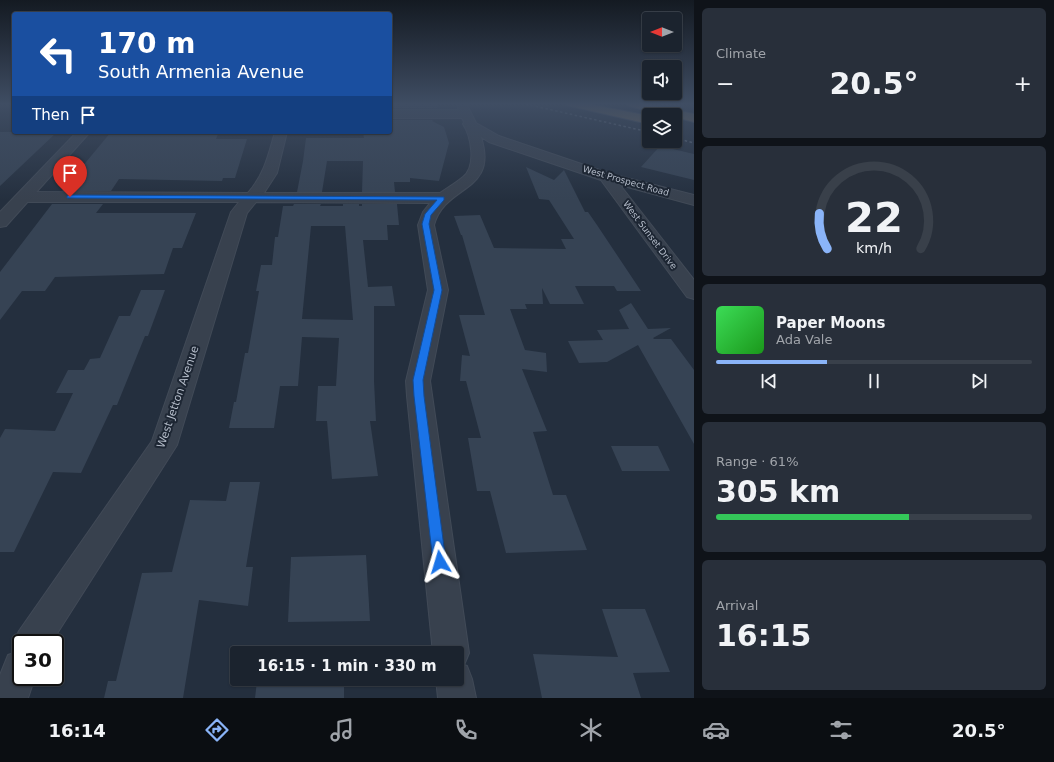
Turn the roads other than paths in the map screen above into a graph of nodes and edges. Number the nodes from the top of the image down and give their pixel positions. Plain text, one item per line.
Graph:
1 (81, 136) edge
2 (280, 136) edge
3 (475, 136) edge
4 (490, 136) edge
5 (606, 177) junction
6 (24, 197) junction
7 (252, 197) junction
8 (442, 198) junction
9 (694, 200) edge
10 (0, 222) edge
11 (694, 293) edge
12 (37, 634) edge
13 (450, 646) edge
14 (14, 686) edge
15 (455, 686) edge
16 (9, 698) edge
17 (457, 698) edge

1 - 6 street
2 - 7 street, West Jetton Avenue
3 - 8 street
4 - 5 street, West Prospect Road
5 - 9 street, West Prospect Road
5 - 11 street, West Sunset Drive
6 - 7 street
6 - 10 street
7 - 8 street
7 - 12 street, West Jetton Avenue
8 - 13 street
14 - 16 street
15 - 17 street

